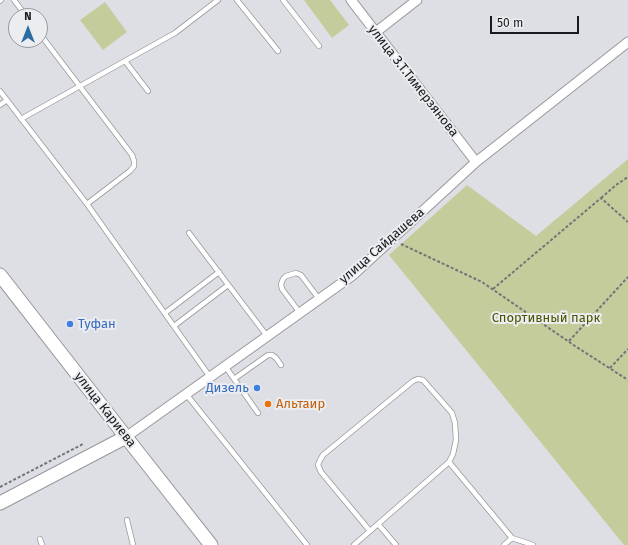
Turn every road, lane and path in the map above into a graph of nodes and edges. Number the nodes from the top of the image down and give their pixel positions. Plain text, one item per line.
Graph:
1 (218, 0) edge
2 (237, 0) edge
3 (283, 0) edge
4 (351, 0) edge
5 (417, 0) edge
6 (376, 32) junction
7 (628, 42) edge
8 (48, 44) edge
9 (319, 46) dead end
10 (278, 52) dead end
11 (125, 61) junction
12 (80, 86) junction
13 (0, 91) edge
14 (148, 91) dead end
15 (7, 100) junction
16 (0, 104) edge
17 (21, 119) junction
18 (476, 162) junction
19 (628, 177) edge
20 (601, 198) junction
21 (86, 204) junction
22 (628, 222) edge
23 (189, 233) dead end
24 (391, 240) junction
25 (219, 272) junction
26 (0, 274) edge
27 (628, 277) edge
28 (228, 285) junction
29 (493, 289) junction
30 (319, 299) junction
31 (165, 313) junction
32 (300, 313) junction
33 (174, 326) junction
34 (267, 336) junction
35 (569, 341) junction
36 (628, 349) edge
37 (225, 366) junction
38 (281, 366) dead end
39 (610, 368) junction
40 (210, 376) junction
41 (234, 379) junction
42 (628, 380) edge
43 (186, 394) junction
44 (258, 413) dead end
45 (126, 437) junction
46 (83, 444) dead end
47 (449, 462) junction
48 (0, 487) edge
49 (0, 503) edge
50 (128, 520) dead end
51 (378, 524) junction
52 (370, 531) junction
53 (512, 538) junction
54 (40, 539) dead end
55 (42, 545) edge
56 (133, 545) edge
57 (212, 545) edge
58 (307, 545) edge
59 (354, 545) edge
60 (396, 545) edge
61 (504, 545) edge
62 (533, 545) edge

1 - 11 lane
2 - 10 lane
3 - 9 lane
4 - 6 street, улица З.Т.Тимерзянова
5 - 6 street
6 - 18 street, улица З.Т.Тимерзянова
7 - 18 street, улица Сайдашева
8 - 12 lane
11 - 12 lane
11 - 14 lane
12 - 17 lane
12 - 21 lane
13 - 15 lane
15 - 16 lane
15 - 17 lane
17 - 21 lane
18 - 24 street, улица Сайдашева
19 - 20 path
20 - 22 path
20 - 29 path
21 - 31 lane
23 - 25 lane
24 - 29 path
24 - 30 street, улица Сайдашева
25 - 28 lane
25 - 31 lane
26 - 45 main road, улица Кариева
27 - 35 path
28 - 33 lane
28 - 34 lane
29 - 35 path
30 - 32 street, улица Сайдашева
30 - 32 lane
31 - 33 lane
32 - 34 street, улица Сайдашева
33 - 40 lane
34 - 37 street, улица Сайдашева
35 - 39 path
36 - 39 path
37 - 40 street, улица Сайдашева
37 - 41 lane
38 - 41 lane
39 - 42 path
40 - 43 street, улица Сайдашева
41 - 44 lane
43 - 45 street, улица Сайдашева
43 - 58 lane
45 - 49 main road
45 - 57 main road, улица Кариева
46 - 48 path
47 - 51 lane
47 - 52 lane
47 - 53 lane
50 - 56 lane
51 - 52 lane
51 - 60 lane
52 - 59 lane
53 - 61 lane
53 - 62 lane
54 - 55 lane

